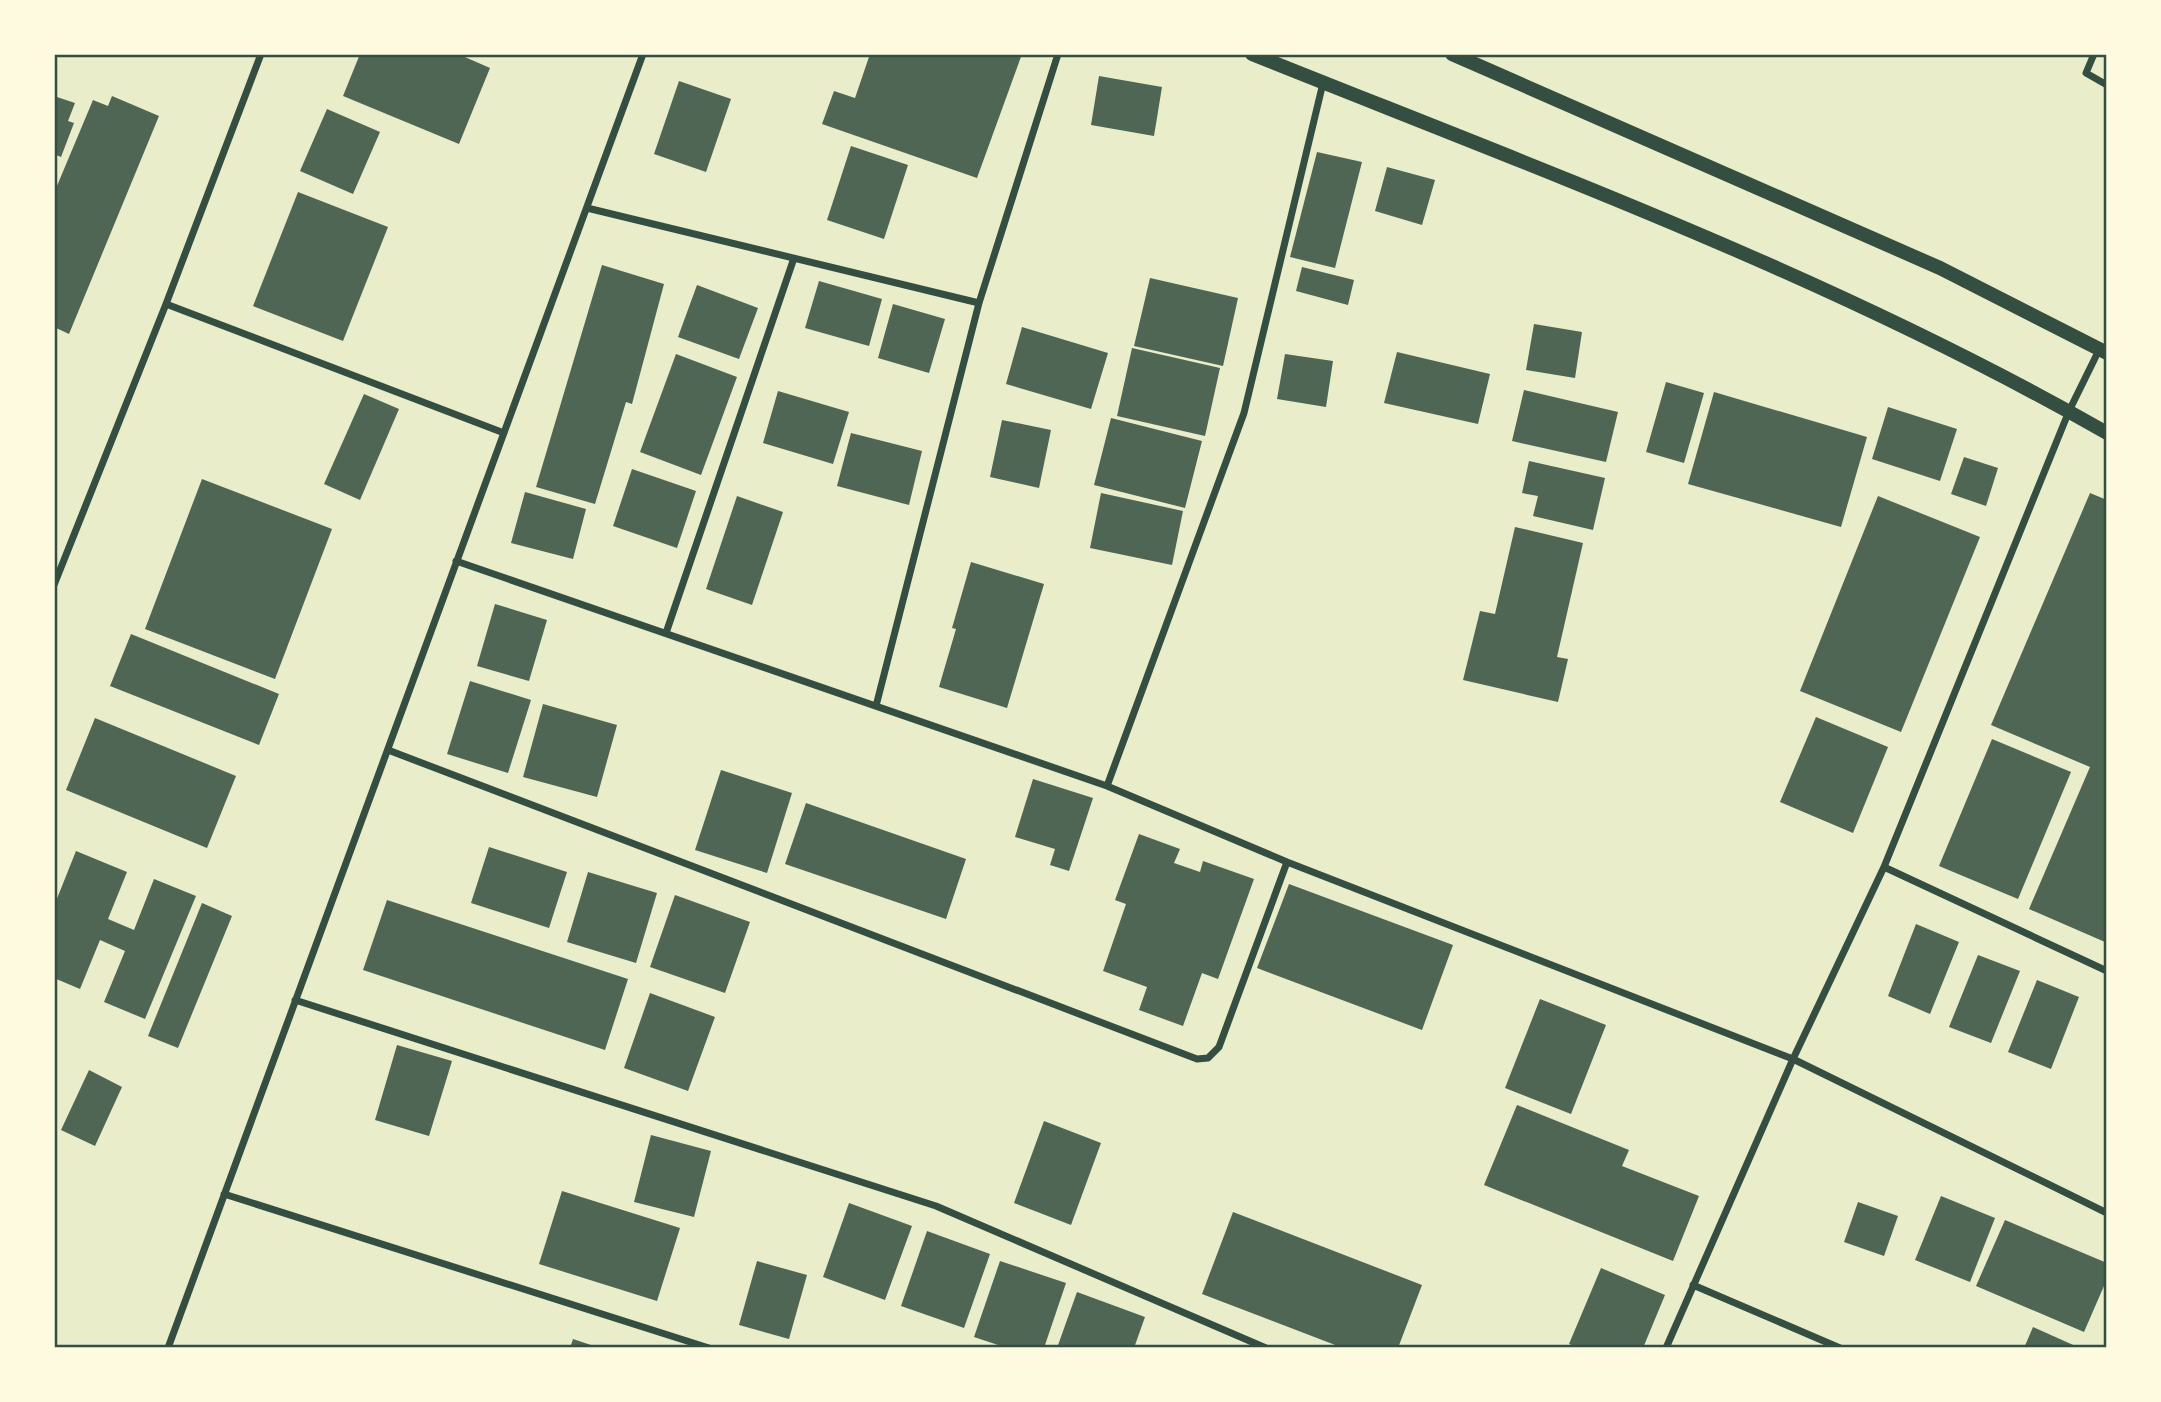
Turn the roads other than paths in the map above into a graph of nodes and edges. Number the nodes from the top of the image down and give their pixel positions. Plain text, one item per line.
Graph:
1 (261, 54) edge
2 (643, 54) edge
3 (1058, 54) edge
4 (1252, 54) edge
5 (1452, 54) edge
6 (2094, 54) edge
7 (1323, 83) junction
8 (2107, 85) edge
9 (587, 208) junction
10 (794, 258) junction
11 (979, 303) junction
12 (166, 304) junction
13 (2103, 351) edge
14 (2069, 411) junction
15 (504, 433) junction
16 (2107, 433) edge
17 (456, 561) junction
18 (54, 584) edge
19 (666, 633) junction
20 (876, 706) junction
21 (388, 750) junction
22 (1107, 786) junction
23 (1287, 862) junction
24 (1884, 867) junction
25 (2107, 971) edge
26 (295, 999) junction
27 (1793, 1059) junction
28 (224, 1194) junction
29 (2107, 1213) edge
30 (1693, 1285) junction
31 (167, 1348) edge
32 (709, 1348) edge
33 (1266, 1348) edge
34 (1666, 1348) edge
35 (1840, 1348) edge

1 - 12 street
2 - 9 street
3 - 11 street
4 - 7 main road
5 - 13 main road
6 - 8 street
7 - 14 main road
7 - 22 street
9 - 10 street
9 - 15 street
10 - 11 street
10 - 19 street
11 - 20 street
12 - 15 street
12 - 18 street
13 - 14 street
14 - 16 main road
14 - 24 street
15 - 17 street
17 - 19 street
17 - 21 street
19 - 20 street
20 - 22 street
21 - 23 street
21 - 26 street
22 - 23 street
23 - 27 street
24 - 25 street
24 - 27 street
26 - 28 street
26 - 33 street
27 - 29 street
27 - 30 street
28 - 31 street
28 - 32 street
30 - 34 street
30 - 35 street

